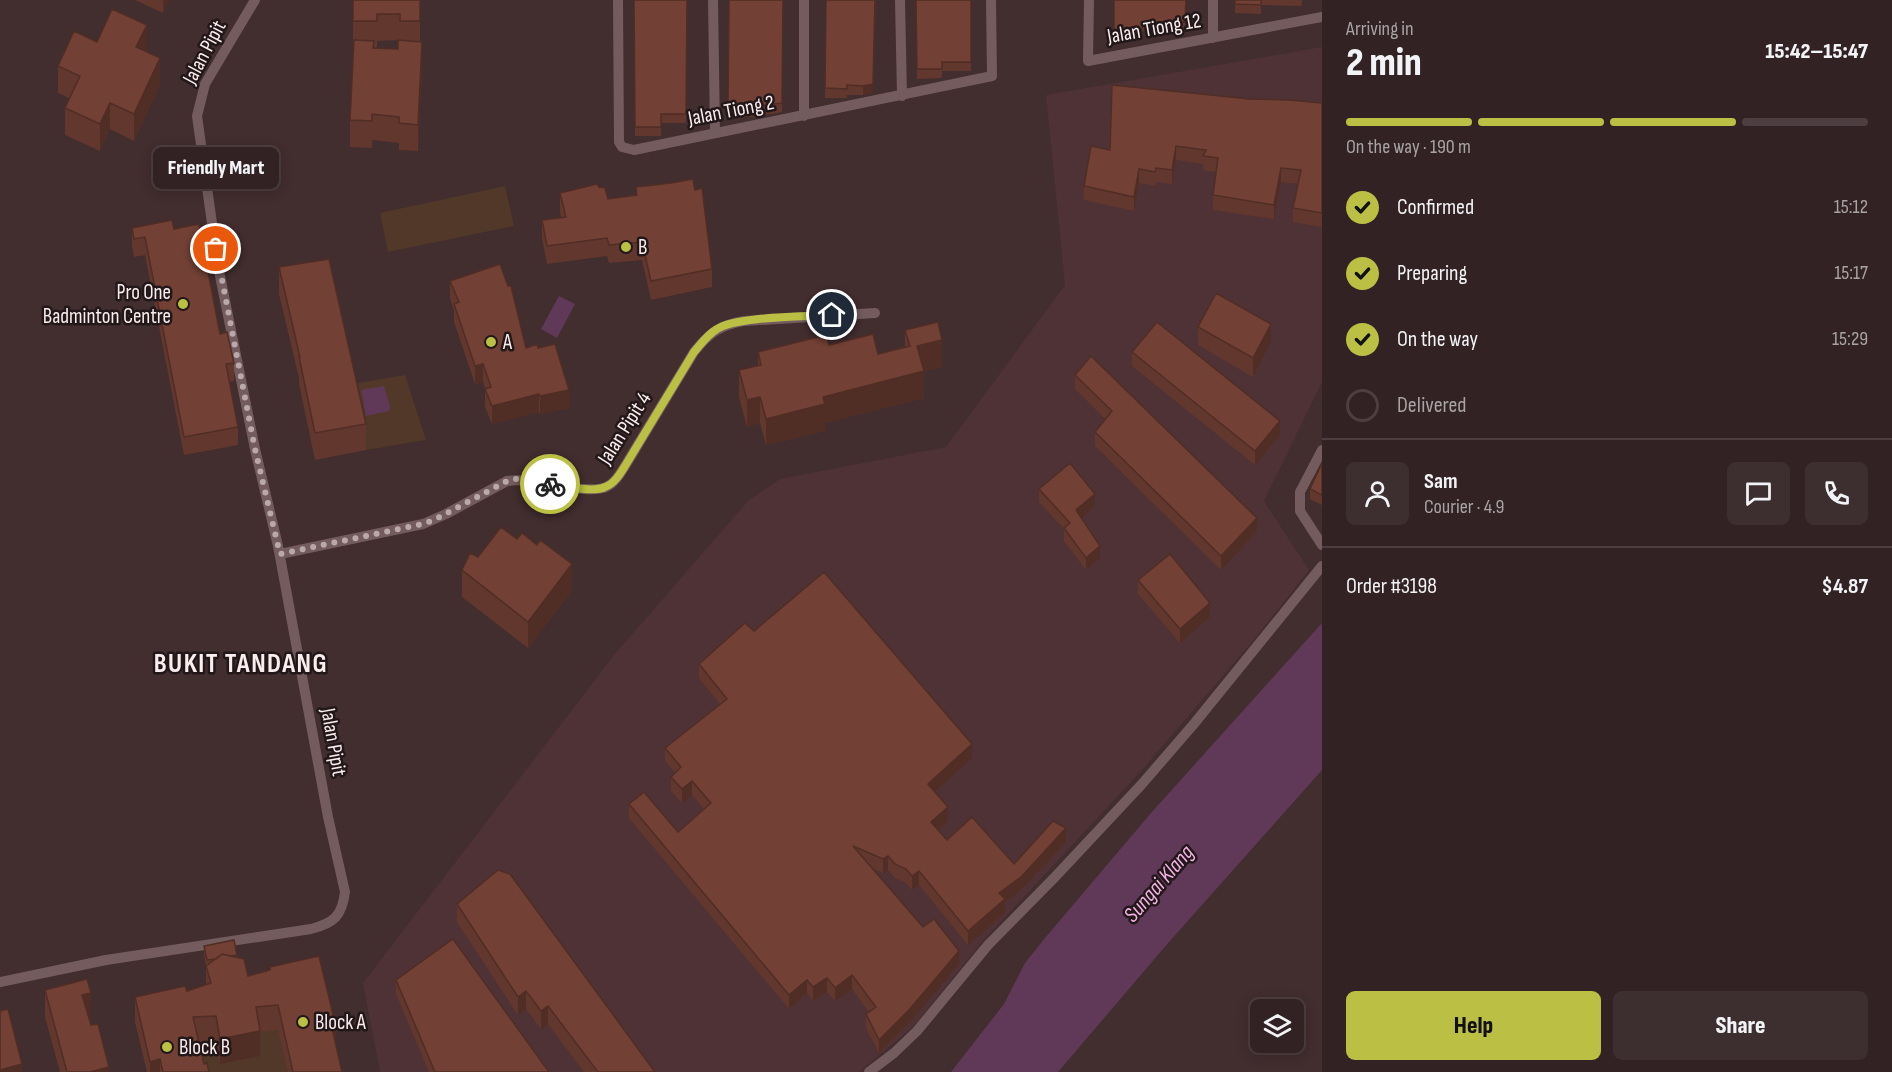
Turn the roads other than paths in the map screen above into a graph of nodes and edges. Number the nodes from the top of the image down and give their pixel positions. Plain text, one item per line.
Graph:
1 (255, 0) edge
2 (618, 0) edge
3 (713, 0) edge
4 (804, 0) edge
5 (900, 0) edge
6 (991, 0) edge
7 (1089, 0) edge
8 (1213, 0) edge
9 (1322, 17) edge
10 (1213, 38) junction
11 (902, 96) junction
12 (804, 116) junction
13 (715, 133) junction
14 (876, 313) dead end
15 (1322, 450) edge
16 (1322, 545) edge
17 (280, 554) junction
18 (1322, 566) edge
19 (0, 982) edge
20 (869, 1072) edge

1 - 17 street, Jalan Pipit
2 - 13 street, Jalan Tiong 2
3 - 13 street
4 - 12 street
5 - 11 street
6 - 11 street, Jalan Tiong 2
7 - 10 street, Jalan Tiong 12
8 - 10 street
9 - 10 street, Jalan Tiong 12
11 - 12 street, Jalan Tiong 2
12 - 13 street, Jalan Tiong 2
14 - 17 street, Jalan Pipit 4
15 - 16 street
17 - 19 street, Jalan Pipit
18 - 20 street

